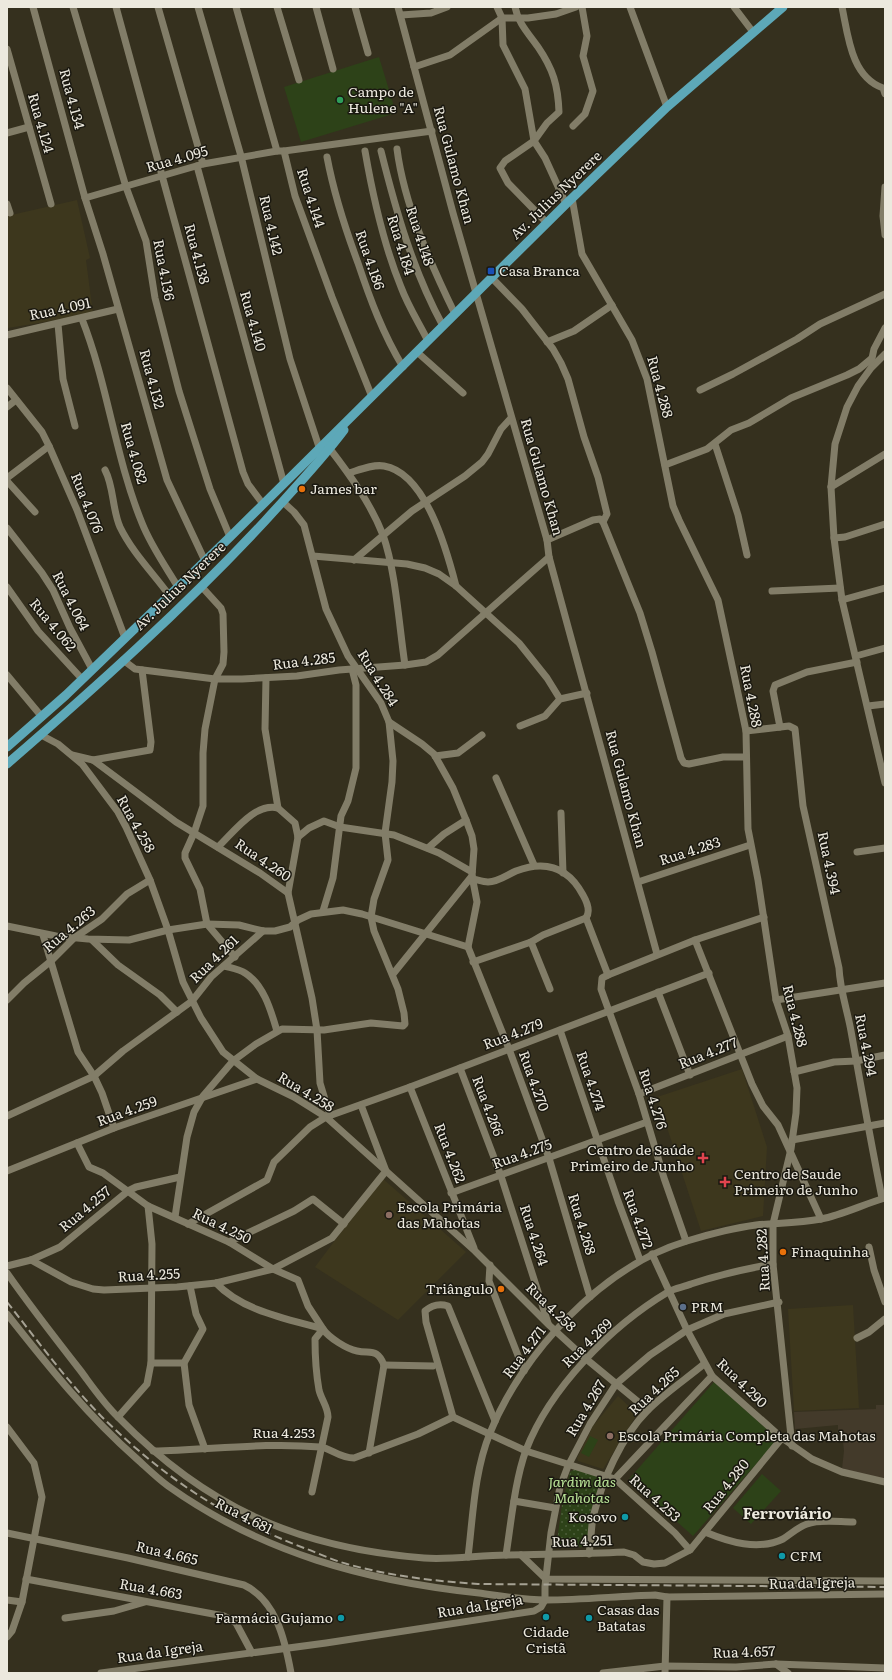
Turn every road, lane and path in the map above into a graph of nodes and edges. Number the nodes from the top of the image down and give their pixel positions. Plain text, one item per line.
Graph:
1 (33, 7) edge
2 (73, 7) edge
3 (116, 7) edge
4 (158, 7) edge
5 (198, 7) edge
6 (236, 7) edge
7 (277, 7) edge
8 (316, 7) edge
9 (355, 7) edge
10 (398, 7) edge
11 (447, 7) edge
12 (497, 7) edge
13 (515, 7) edge
14 (576, 7) edge
15 (582, 7) edge
16 (630, 7) edge
17 (734, 7) edge
18 (782, 7) edge
19 (842, 7) edge
20 (400, 15) junction
21 (502, 18) junction
22 (517, 18) junction
23 (753, 32) junction
24 (7, 49) edge
25 (368, 53) dead end
26 (414, 67) junction
27 (333, 69) dead end
28 (298, 80) dead end
29 (884, 90) edge
30 (667, 107) junction
31 (573, 126) dead end
32 (28, 127) junction
33 (432, 131) junction
34 (7, 133) edge
35 (534, 141) junction
36 (397, 149) dead end
37 (280, 150) junction
38 (365, 151) dead end
39 (381, 151) dead end
40 (241, 156) junction
41 (327, 157) dead end
42 (200, 165) junction
43 (163, 177) junction
44 (126, 187) junction
45 (885, 187) edge
46 (85, 198) junction
47 (569, 201) junction
48 (7, 204) edge
49 (51, 204) dead end
50 (10, 213) dead end
51 (547, 223) junction
52 (885, 235) edge
53 (492, 278) junction
54 (476, 294) junction
55 (885, 294) edge
56 (612, 305) junction
57 (118, 309) junction
58 (454, 314) junction
59 (82, 318) junction
60 (58, 324) junction
61 (443, 326) junction
62 (885, 328) edge
63 (8, 334) edge
64 (428, 341) junction
65 (547, 342) junction
66 (417, 352) junction
67 (885, 354) edge
68 (871, 358) junction
69 (403, 367) junction
70 (871, 368) junction
71 (7, 388) edge
72 (700, 390) dead end
73 (463, 393) dead end
74 (372, 397) junction
75 (16, 400) junction
76 (7, 407) edge
77 (357, 412) junction
78 (511, 418) junction
79 (75, 426) dead end
80 (715, 444) junction
81 (49, 446) junction
82 (319, 448) junction
83 (330, 449) junction
84 (885, 454) edge
85 (665, 465) junction
86 (105, 470) dead end
87 (349, 473) junction
88 (7, 479) edge
89 (284, 484) junction
90 (831, 487) junction
91 (426, 501) junction
92 (283, 502) junction
93 (263, 504) junction
94 (35, 512) dead end
95 (603, 522) junction
96 (885, 524) edge
97 (7, 528) edge
98 (230, 537) junction
99 (383, 537) junction
100 (834, 538) junction
101 (547, 540) junction
102 (747, 555) dead end
103 (313, 556) junction
104 (549, 557) junction
105 (354, 560) junction
106 (205, 561) junction
107 (390, 563) junction
108 (201, 586) junction
109 (456, 586) junction
110 (7, 587) edge
111 (178, 587) junction
112 (840, 588) junction
113 (885, 588) edge
114 (772, 591) dead end
115 (169, 595) junction
116 (842, 600) junction
117 (487, 613) junction
118 (126, 638) junction
119 (885, 648) edge
120 (856, 659) junction
121 (123, 660) junction
122 (405, 665) junction
123 (354, 669) junction
124 (92, 670) junction
125 (142, 670) junction
126 (7, 675) edge
127 (266, 678) junction
128 (82, 679) junction
129 (215, 679) junction
130 (587, 694) junction
131 (560, 699) junction
132 (885, 704) edge
133 (868, 706) junction
134 (42, 717) junction
135 (389, 722) junction
136 (520, 726) dead end
137 (780, 727) junction
138 (746, 731) junction
139 (41, 735) junction
140 (482, 735) dead end
141 (7, 747) edge
142 (72, 755) junction
143 (435, 756) junction
144 (746, 758) junction
145 (93, 760) junction
146 (7, 764) edge
147 (496, 778) dead end
148 (885, 783) edge
149 (278, 808) junction
150 (561, 813) dead end
151 (466, 820) junction
152 (340, 826) junction
153 (194, 833) junction
154 (385, 833) junction
155 (298, 837) junction
156 (750, 845) junction
157 (218, 847) junction
158 (428, 848) junction
159 (885, 848) edge
160 (857, 852) dead end
161 (534, 865) junction
162 (563, 873) junction
163 (472, 876) junction
164 (150, 880) junction
165 (638, 882) junction
166 (288, 893) junction
167 (323, 911) junction
168 (371, 917) junction
169 (764, 917) junction
170 (586, 918) junction
171 (296, 922) junction
172 (207, 924) junction
173 (7, 926) edge
174 (168, 930) junction
175 (263, 931) junction
176 (44, 934) junction
177 (424, 934) junction
178 (74, 938) junction
179 (92, 940) junction
180 (695, 940) junction
181 (531, 942) junction
182 (466, 946) junction
183 (658, 954) junction
184 (235, 957) junction
185 (51, 961) junction
186 (473, 962) junction
187 (224, 966) junction
188 (709, 973) junction
189 (393, 974) junction
190 (608, 975) junction
191 (885, 983) edge
192 (550, 989) dead end
193 (840, 990) junction
194 (658, 992) junction
195 (7, 1000) edge
196 (776, 1000) junction
197 (192, 1001) junction
198 (608, 1011) junction
199 (177, 1012) junction
200 (317, 1030) junction
201 (560, 1030) junction
202 (277, 1031) junction
203 (788, 1036) junction
204 (509, 1049) junction
205 (740, 1055) junction
206 (885, 1055) edge
207 (234, 1061) junction
208 (856, 1061) junction
209 (460, 1068) junction
210 (794, 1072) junction
211 (690, 1075) junction
212 (94, 1076) junction
213 (257, 1078) junction
214 (410, 1087) junction
215 (639, 1094) junction
216 (203, 1096) junction
217 (361, 1105) junction
218 (7, 1116) edge
219 (328, 1116) junction
220 (647, 1122) junction
221 (885, 1124) edge
222 (868, 1127) junction
223 (114, 1128) junction
224 (598, 1140) junction
225 (792, 1140) junction
226 (77, 1143) junction
227 (790, 1149) junction
228 (549, 1158) junction
229 (7, 1171) edge
230 (386, 1171) junction
231 (501, 1176) junction
232 (180, 1177) junction
233 (128, 1191) junction
234 (452, 1193) junction
235 (884, 1198) edge
236 (148, 1206) junction
237 (175, 1217) junction
238 (819, 1220) junction
239 (188, 1224) junction
240 (344, 1224) junction
241 (773, 1224) junction
242 (686, 1241) junction
243 (229, 1242) junction
244 (869, 1247) dead end
245 (475, 1251) junction
246 (652, 1254) junction
247 (31, 1260) junction
248 (640, 1260) junction
249 (773, 1264) junction
250 (490, 1265) junction
251 (7, 1266) edge
252 (273, 1269) junction
253 (7, 1273) edge
254 (216, 1283) junction
255 (190, 1286) junction
256 (152, 1289) junction
257 (669, 1292) junction
258 (590, 1297) junction
259 (779, 1302) junction
260 (885, 1302) edge
261 (7, 1314) edge
262 (885, 1319) edge
263 (549, 1325) junction
264 (323, 1329) junction
265 (687, 1330) junction
266 (556, 1331) junction
267 (856, 1338) dead end
268 (585, 1358) junction
269 (151, 1363) junction
270 (184, 1363) junction
271 (704, 1364) junction
272 (384, 1366) junction
273 (434, 1366) dead end
274 (524, 1371) junction
275 (712, 1376) junction
276 (616, 1384) junction
277 (648, 1410) junction
278 (118, 1417) junction
279 (453, 1417) junction
280 (496, 1422) junction
281 (7, 1427) edge
282 (490, 1434) junction
283 (782, 1438) junction
284 (792, 1446) junction
285 (322, 1447) junction
286 (205, 1449) junction
287 (153, 1451) junction
288 (526, 1451) junction
289 (369, 1453) junction
290 (568, 1466) junction
291 (606, 1476) junction
292 (615, 1480) junction
293 (885, 1482) edge
294 (312, 1492) dead end
295 (514, 1501) junction
296 (555, 1508) junction
297 (853, 1522) dead end
298 (705, 1532) junction
299 (7, 1533) edge
300 (32, 1539) junction
301 (690, 1550) junction
302 (522, 1554) junction
303 (589, 1554) junction
304 (506, 1555) junction
305 (550, 1555) junction
306 (468, 1558) junction
307 (26, 1579) junction
308 (546, 1579) junction
309 (885, 1581) edge
310 (885, 1594) edge
311 (667, 1597) junction
312 (7, 1600) edge
313 (22, 1602) junction
314 (148, 1602) junction
315 (544, 1602) junction
316 (65, 1618) dead end
317 (7, 1637) edge
318 (286, 1648) junction
319 (252, 1653) junction
320 (776, 1664) junction
321 (808, 1665) junction
322 (148, 1667) junction
323 (885, 1668) edge
324 (665, 1669) edge
325 (735, 1670) edge
326 (865, 1670) edge
327 (101, 1673) edge
328 (136, 1673) edge
329 (291, 1673) edge
330 (603, 1673) edge
331 (788, 1673) edge
332 (806, 1673) edge

1 - 46 street, Rua 4.134
2 - 44 street, Rua 4.136
3 - 43 street, Rua 4.138
4 - 42 street, Rua 4.140
5 - 40 street, Rua 4.142
6 - 37 street, Rua 4.144
7 - 28 street
8 - 27 street
9 - 25 street
10 - 20 street, Rua Gulamo Khan
11 - 20 street
12 - 21 street
13 - 22 street
14 - 22 street
15 - 31 street
16 - 30 street
17 - 23 street
18 - 23 main road, Av. Julius Nyerere
19 - 29 street
20 - 26 street, Rua Gulamo Khan
21 - 22 street
21 - 26 street
21 - 35 street
22 - 35 street
23 - 30 main road, Av. Julius Nyerere
24 - 32 street, Rua 4.124
26 - 33 street, Rua Gulamo Khan
30 - 47 main road, Av. Julius Nyerere
32 - 34 street
32 - 49 street, Rua 4.124
33 - 37 street, Rua 4.095
33 - 54 street, Rua Gulamo Khan
35 - 47 street, Rua 4.288
35 - 51 street
36 - 58 street
37 - 40 street, Rua 4.095
37 - 74 street, Rua 4.144
38 - 64 street, Rua 4.184
39 - 61 street, Rua 4.148
40 - 42 street, Rua 4.095
40 - 82 street, Rua 4.142
41 - 69 street, Rua 4.186
42 - 43 street, Rua 4.095
42 - 89 street, Rua 4.140
43 - 44 street, Rua 4.095
43 - 93 street, Rua 4.138
44 - 46 street, Rua 4.095
44 - 98 street, Rua 4.136
45 - 52 street
46 - 57 street, Rua 4.132
47 - 51 main road, Av. Julius Nyerere
47 - 56 street, Rua 4.288
48 - 50 street
51 - 53 main road, Av. Julius Nyerere
53 - 54 main road, Av. Julius Nyerere
53 - 65 street
54 - 58 main road, Av. Julius Nyerere
54 - 78 street, Rua Gulamo Khan
55 - 72 street
56 - 65 street
56 - 85 street, Rua 4.288
57 - 59 street, Rua 4.091
57 - 106 street, Rua 4.132
58 - 61 main road, Av. Julius Nyerere
59 - 60 street, Rua 4.091
59 - 111 street, Rua 4.082
60 - 63 street, Rua 4.091
60 - 79 street
61 - 64 main road, Av. Julius Nyerere
62 - 68 street
64 - 66 main road, Av. Julius Nyerere
65 - 95 street
66 - 69 main road, Av. Julius Nyerere
66 - 73 street
67 - 70 street
68 - 70 street
68 - 80 street
69 - 74 main road, Av. Julius Nyerere
70 - 90 street
71 - 75 street, Rua 4.076
74 - 77 main road, Av. Julius Nyerere
75 - 76 street
75 - 81 street, Rua 4.076
77 - 82 main road, Av. Julius Nyerere
77 - 83 main road, Av. Julius Nyerere
78 - 91 street
78 - 101 street, Rua Gulamo Khan
80 - 85 street
80 - 102 street
81 - 88 street
81 - 118 street, Rua 4.076
82 - 89 main road, Av. Julius Nyerere
83 - 87 street
83 - 92 main road, Av. Julius Nyerere
84 - 90 street
85 - 138 street, Rua 4.288
86 - 115 street
87 - 91 street
87 - 99 street
88 - 94 street
89 - 93 main road, Av. Julius Nyerere
90 - 100 street
91 - 99 street
91 - 109 street
92 - 103 street, Rua 4.284
92 - 108 main road, Av. Julius Nyerere
93 - 98 main road, Av. Julius Nyerere
95 - 101 street
95 - 144 street
96 - 100 street
97 - 124 street, Rua 4.064
98 - 106 main road, Av. Julius Nyerere
99 - 105 street
99 - 107 street
100 - 112 street
101 - 104 street, Rua Gulamo Khan
103 - 105 street
103 - 123 street, Rua 4.284
104 - 117 street, Rua 4.285
104 - 130 street, Rua Gulamo Khan
105 - 107 street
106 - 111 main road, Av. Julius Nyerere
107 - 109 street
107 - 122 street
108 - 121 main road, Av. Julius Nyerere
108 - 129 street
109 - 117 street
110 - 128 street, Rua 4.062
111 - 115 main road, Av. Julius Nyerere
112 - 114 street
112 - 116 street
113 - 116 street
115 - 118 main road, Av. Julius Nyerere
116 - 120 street
117 - 122 street, Rua 4.285
117 - 131 street
118 - 124 main road, Av. Julius Nyerere
119 - 120 street
120 - 133 street
120 - 137 street
121 - 125 street, Rua 4.285
121 - 139 main road, Av. Julius Nyerere
122 - 123 street, Rua 4.285
123 - 127 street, Rua 4.285
123 - 135 street, Rua 4.284
123 - 152 street
124 - 128 main road, Av. Julius Nyerere
125 - 129 street, Rua 4.285
125 - 145 street
126 - 134 street
127 - 129 street, Rua 4.285
127 - 149 street
128 - 134 main road, Av. Julius Nyerere
129 - 153 street
130 - 131 street
130 - 165 street, Rua Gulamo Khan
131 - 136 street
132 - 133 street
133 - 148 street
134 - 141 main road, Av. Julius Nyerere
135 - 143 street, Rua 4.284
135 - 154 street
137 - 138 street
137 - 193 street, Rua 4.394
138 - 144 street, Rua 4.288
139 - 142 street, Rua 4.258
139 - 146 main road, Av. Julius Nyerere
140 - 143 street
142 - 145 street, Rua 4.260
142 - 164 street, Rua 4.258
143 - 151 street, Rua 4.284
144 - 156 street, Rua 4.288
145 - 153 street, Rua 4.260
147 - 161 street
149 - 155 street
149 - 157 street
150 - 162 street
151 - 158 street
151 - 163 street, Rua 4.284
152 - 154 street
152 - 155 street
152 - 167 street
153 - 157 street, Rua 4.260
153 - 172 street
154 - 158 street
154 - 168 street
155 - 166 street
156 - 165 street, Rua 4.283
156 - 169 street, Rua 4.288
157 - 166 street, Rua 4.260
158 - 163 street
159 - 160 street
161 - 162 street
161 - 163 street
162 - 170 street
163 - 177 street
163 - 182 street, Rua 4.284
164 - 174 street, Rua 4.258
164 - 178 street, Rua 4.263
165 - 183 street, Rua Gulamo Khan
166 - 171 street, Rua 4.260
167 - 168 street
167 - 171 street
168 - 177 street
168 - 189 street
169 - 180 street
169 - 196 street, Rua 4.288
170 - 181 street
170 - 190 street
171 - 175 street
171 - 200 street, Rua 4.260
172 - 174 street
172 - 175 street
172 - 184 street
173 - 176 street
174 - 179 street
174 - 197 street, Rua 4.258
175 - 184 street, Rua 4.261
176 - 178 street
176 - 185 street
177 - 182 street
177 - 189 street
178 - 179 street
178 - 185 street, Rua 4.263
179 - 199 street
180 - 183 street
180 - 188 street
181 - 186 street
181 - 192 street
182 - 186 street, Rua 4.270
183 - 190 street
184 - 187 street, Rua 4.261
185 - 195 street, Rua 4.263
185 - 212 street
186 - 204 street, Rua 4.270
187 - 197 street, Rua 4.261
187 - 202 street
188 - 194 street, Rua 4.279
188 - 205 street
189 - 200 street
190 - 198 street, Rua 4.276
191 - 193 street
193 - 196 street
193 - 208 street, Rua 4.294
194 - 198 street, Rua 4.279
194 - 211 street
196 - 203 street, Rua 4.288
197 - 199 street, Rua 4.261
197 - 207 street, Rua 4.258
198 - 201 street, Rua 4.279
198 - 215 street, Rua 4.276
199 - 212 street, Rua 4.261
200 - 202 street
200 - 219 street, Rua 4.260
201 - 204 street, Rua 4.279
201 - 224 street, Rua 4.274
202 - 207 street
203 - 205 street, Rua 4.277
203 - 210 street, Rua 4.288
204 - 209 street, Rua 4.279
204 - 228 street, Rua 4.270
205 - 211 street, Rua 4.277
205 - 227 street
206 - 208 street
207 - 213 street, Rua 4.258
207 - 216 street, Rua 4.250
208 - 210 street
208 - 222 street, Rua 4.294
209 - 214 street, Rua 4.279
209 - 231 street, Rua 4.266
210 - 225 street, Rua 4.288
211 - 215 street, Rua 4.277
212 - 218 street, Rua 4.261
212 - 223 street
213 - 216 street, Rua 4.259
213 - 219 street, Rua 4.258
214 - 217 street, Rua 4.279
214 - 234 street, Rua 4.262
215 - 220 street, Rua 4.276
216 - 223 street, Rua 4.259
216 - 232 street, Rua 4.250
217 - 219 street, Rua 4.279
217 - 230 street
219 - 230 street, Rua 4.258
219 - 239 street, Rua 4.279
220 - 224 street, Rua 4.275
220 - 242 street, Rua 4.276
221 - 222 street
222 - 225 street
222 - 235 street, Rua 4.294
223 - 226 street, Rua 4.259
224 - 228 street, Rua 4.275
224 - 248 street, Rua 4.272
225 - 227 street, Rua 4.288
226 - 229 street, Rua 4.259
226 - 233 street
227 - 238 street
227 - 241 street, Rua 4.282
228 - 231 street, Rua 4.275
228 - 258 street, Rua 4.268
230 - 240 street
230 - 245 street, Rua 4.258
231 - 234 street, Rua 4.275
231 - 263 street, Rua 4.264
232 - 233 street, Rua 4.257
232 - 237 street, Rua 4.250
233 - 236 street
233 - 247 street, Rua 4.257
234 - 245 street, Rua 4.262
235 - 238 street, Rua 4.271
236 - 237 street
236 - 256 street
237 - 239 street, Rua 4.250
238 - 241 street, Rua 4.271
239 - 243 street, Rua 4.250
240 - 243 street
240 - 252 street
241 - 242 street, Rua 4.271
241 - 249 street, Rua 4.282
242 - 246 street, Rua 4.271
243 - 252 street, Rua 4.250
244 - 260 street
245 - 250 street, Rua 4.258
246 - 248 street, Rua 4.271
246 - 257 street, Rua 4.290
247 - 251 street, Rua 4.257
247 - 256 street, Rua 4.255
248 - 258 street, Rua 4.271
249 - 257 street, Rua 4.269
249 - 259 street, Rua 4.282
250 - 263 street, Rua 4.258
250 - 274 street
252 - 254 street, Rua 4.255
252 - 264 street, Rua 4.250
253 - 278 street
254 - 255 street, Rua 4.255
254 - 264 street
255 - 256 street, Rua 4.255
255 - 270 street
256 - 269 street
257 - 265 street, Rua 4.290
257 - 268 street, Rua 4.269
258 - 266 street, Rua 4.271
259 - 265 street, Rua 4.267
259 - 284 street, Rua 4.282
261 - 315 street, Rua 4.681
262 - 267 street
263 - 266 street, Rua 4.258
264 - 272 street
264 - 285 street
265 - 271 street, Rua 4.290
265 - 276 street, Rua 4.267
266 - 268 street, Rua 4.258
266 - 274 street, Rua 4.271
268 - 276 street, Rua 4.258
268 - 288 street, Rua 4.269
269 - 270 street
269 - 278 street
270 - 286 street
271 - 275 street, Rua 4.290
271 - 277 street, Rua 4.265
272 - 273 street
272 - 289 street
274 - 280 street, Rua 4.271
275 - 283 street, Rua 4.290
275 - 292 street
276 - 277 street, Rua 4.258
276 - 290 street, Rua 4.267
277 - 291 street, Rua 4.265
278 - 287 street
279 - 280 street
279 - 282 street, Rua 4.253
279 - 289 street, Rua 4.253
280 - 282 street, Rua 4.271
281 - 300 street
282 - 288 street, Rua 4.253
282 - 306 street, Rua 4.271
283 - 284 street
283 - 298 street, Rua 4.280
284 - 293 street
285 - 286 street, Rua 4.253
285 - 289 street, Rua 4.253
285 - 294 street
286 - 287 street, Rua 4.253
287 - 306 street, Rua 4.251
288 - 290 street, Rua 4.253
288 - 295 street, Rua 4.269
290 - 291 street, Rua 4.253
290 - 296 street, Rua 4.267
291 - 292 street, Rua 4.253
291 - 303 street, Rua 4.265
292 - 301 street, Rua 4.253
295 - 296 street
295 - 304 street, Rua 4.269
296 - 305 street, Rua 4.267
297 - 298 street
298 - 301 street, Rua 4.280
299 - 300 street, Rua 4.665
300 - 307 street
300 - 318 street, Rua 4.665
301 - 303 street, Rua 4.251
302 - 304 street, Rua 4.251
302 - 305 street, Rua 4.251
302 - 308 street
303 - 305 street, Rua 4.251
304 - 306 street, Rua 4.251
305 - 308 street, Rua 4.267
307 - 313 street
307 - 314 street, Rua 4.663
308 - 309 street
308 - 315 street, Rua 4.267
310 - 311 street, Rua da Igreja
311 - 315 street, Rua da Igreja
311 - 324 street
312 - 313 street
313 - 317 street
314 - 316 street
314 - 319 street, Rua 4.663
315 - 318 street, Rua da Igreja
318 - 319 street, Rua da Igreja
318 - 329 street, Rua 4.665
319 - 322 street, Rua da Igreja
320 - 321 street, Rua 4.657
320 - 325 street, Rua 4.657
320 - 331 street
321 - 326 street, Rua 4.657
321 - 332 street
322 - 327 street, Rua da Igreja
322 - 328 street
323 - 326 street, Rua 4.657
324 - 325 street, Rua 4.657
324 - 330 street, Rua 4.657

